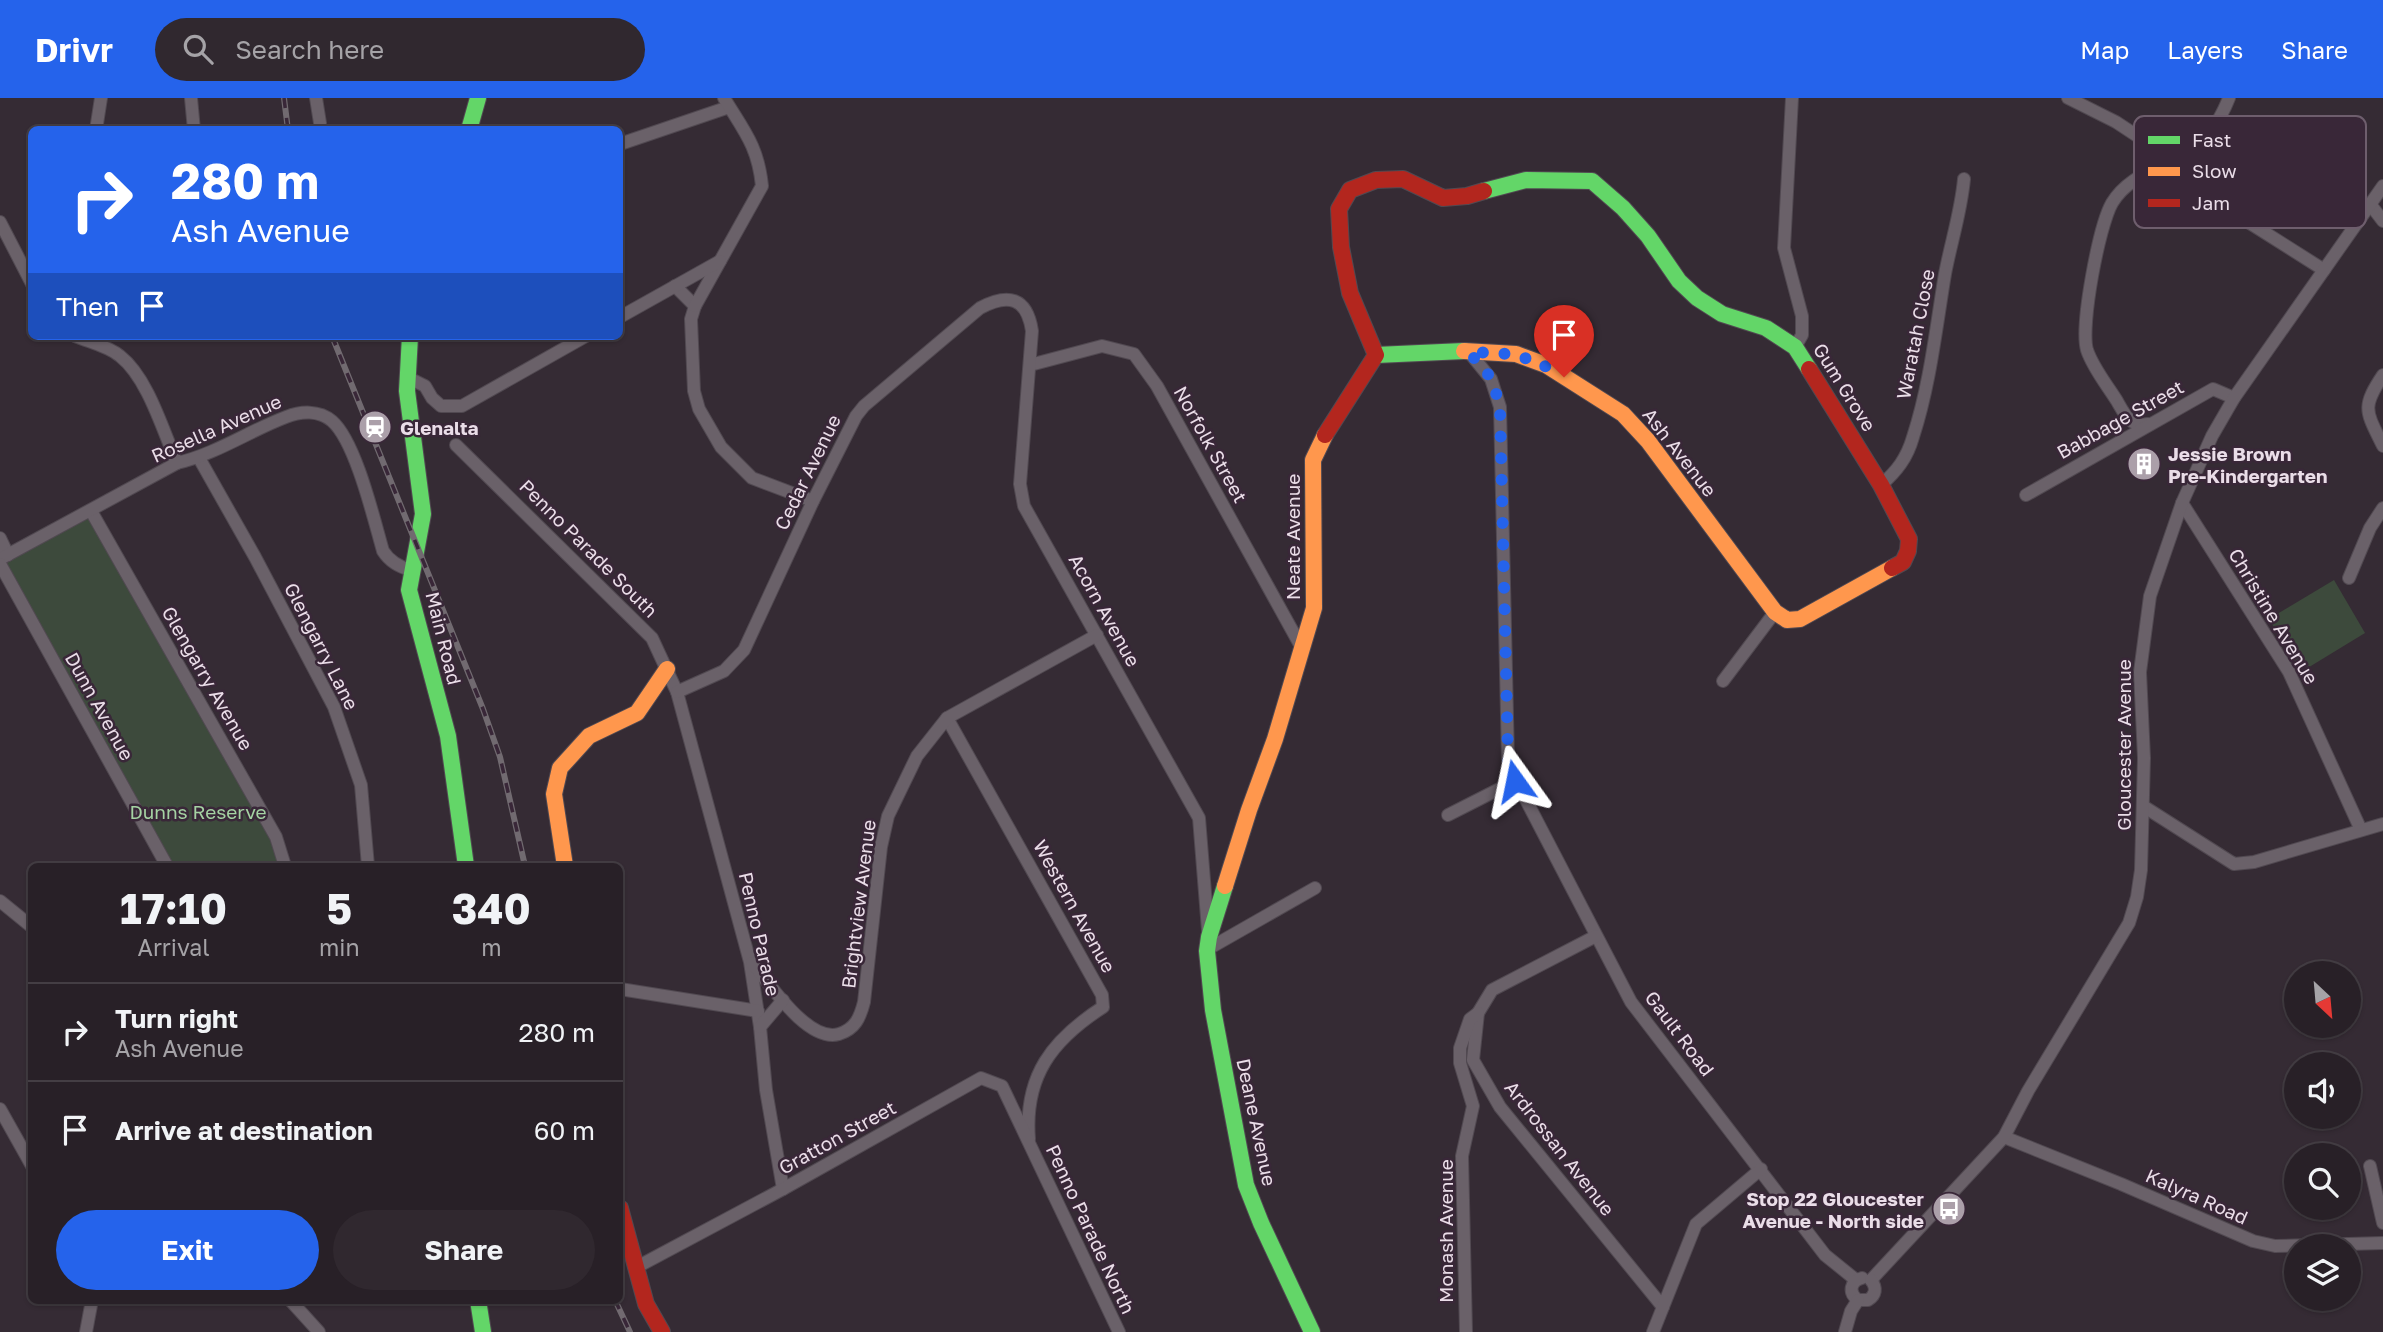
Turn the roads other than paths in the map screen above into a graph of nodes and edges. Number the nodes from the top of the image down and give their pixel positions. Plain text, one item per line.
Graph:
1 (101, 98) edge
2 (191, 98) edge
3 (316, 98) edge
4 (478, 98) edge
5 (1792, 98) edge
6 (2068, 98) edge
7 (2229, 98) edge
8 (727, 103) edge
9 (2222, 116) edge
10 (320, 124) dead end
11 (97, 126) edge
12 (194, 126) edge
13 (470, 126) edge
14 (2134, 134) edge
15 (623, 143) edge
16 (1964, 179) dead end
17 (2134, 181) edge
18 (2383, 186) edge
19 (2370, 204) junction
20 (2366, 210) edge
21 (2383, 221) edge
22 (0, 222) edge
23 (2258, 228) edge
24 (2353, 228) edge
25 (722, 260) junction
26 (2324, 270) junction
27 (28, 271) edge
28 (675, 286) junction
29 (1010, 299) joint
30 (695, 306) junction
31 (623, 315) edge
32 (85, 340) edge
33 (410, 340) edge
34 (579, 340) edge
35 (1795, 347) junction
36 (1469, 352) junction
37 (1376, 355) junction
38 (1030, 365) junction
39 (2383, 375) edge
40 (407, 377) junction
41 (2234, 398) junction
42 (2148, 424) junction
43 (456, 445) dead end
44 (2383, 446) edge
45 (199, 458) junction
46 (177, 463) junction
47 (1881, 485) junction
48 (2026, 495) dead end
49 (813, 501) junction
50 (2182, 503) junction
51 (2383, 508) edge
52 (91, 511) junction
53 (0, 538) edge
54 (3, 559) edge
55 (411, 570) junction
56 (2349, 578) dead end
57 (1775, 611) junction
58 (1097, 635) junction
59 (1303, 650) junction
60 (667, 669) junction
61 (1723, 681) dead end
62 (677, 692) junction
63 (947, 718) junction
64 (1515, 781) junction
65 (2143, 806) junction
66 (1448, 815) dead end
67 (2383, 824) edge
68 (2361, 830) junction
69 (164, 863) edge
70 (284, 863) edge
71 (368, 863) edge
72 (466, 863) edge
73 (565, 863) edge
74 (1315, 888) dead end
75 (0, 901) edge
76 (28, 924) edge
77 (1596, 936) junction
78 (1208, 946) junction
79 (750, 962) junction
80 (623, 989) edge
81 (783, 1000) junction
82 (758, 1011) junction
83 (1478, 1013) junction
84 (760, 1027) junction
85 (0, 1109) edge
86 (2004, 1137) junction
87 (1029, 1143) junction
88 (28, 1159) edge
89 (2370, 1166) dead end
90 (1761, 1169) junction
91 (783, 1189) junction
92 (623, 1220) edge
93 (2383, 1223) edge
94 (2383, 1242) edge
95 (635, 1268) junction
96 (1856, 1280) junction
97 (1871, 1280) junction
98 (1858, 1300) junction
99 (91, 1304) edge
100 (294, 1304) edge
101 (479, 1304) edge
102 (1663, 1307) junction
103 (86, 1332) edge
104 (319, 1332) edge
105 (483, 1332) edge
106 (662, 1332) edge
107 (1119, 1332) edge
108 (1312, 1332) edge
109 (1466, 1332) edge
110 (1653, 1332) edge
111 (1845, 1332) edge

1 - 11 street
2 - 12 street
3 - 10 street
4 - 13 street
5 - 35 street, Gum Grove
6 - 14 street
7 - 9 street
8 - 15 street
8 - 25 street
16 - 47 street, Waratah Close
17 - 42 street
18 - 19 street, Gloucester Avenue
19 - 20 street, Gloucester Avenue
19 - 21 street
22 - 27 street
23 - 26 street
24 - 26 street, Gloucester Avenue
25 - 28 street
25 - 30 street
26 - 41 street, Gloucester Avenue
28 - 30 street
28 - 31 street
29 - 38 street, Acorn Avenue
29 - 49 street, Cedar Avenue
30 - 49 street
32 - 46 street
33 - 40 street, Main Road
34 - 40 street
35 - 37 street
35 - 47 street, Gum Grove
36 - 37 street, Ash Avenue
36 - 57 street, Ash Avenue
36 - 64 street, Gault Road
37 - 59 street, Neate Avenue
38 - 58 street, Acorn Avenue
38 - 59 street, Norfolk Street
39 - 44 street
40 - 55 street, Main Road
41 - 42 street, Babbage Street
41 - 50 street, Gloucester Avenue
42 - 48 street, Babbage Street
43 - 60 street, Penno Parade South
45 - 46 street, Rosella Avenue
45 - 55 street, Rosella Avenue
45 - 71 street, Glengarry Lane
46 - 52 street, Rosella Avenue
47 - 57 street, Gum Grove
49 - 62 street, Cedar Avenue
50 - 65 street, Gloucester Avenue
50 - 68 street, Christine Avenue
51 - 56 street
52 - 54 street, Rosella Avenue
52 - 70 street, Glengarry Avenue
53 - 54 street, Dunn Avenue
54 - 69 street, Dunn Avenue
55 - 72 street, Main Road
57 - 61 street
58 - 63 street, Brightview Avenue
58 - 78 street, Acorn Avenue
59 - 78 street, Neate Avenue
60 - 62 street, Penno Parade South
60 - 73 street
62 - 79 street, Penno Parade
63 - 81 street, Brightview Avenue
63 - 87 street, Western Avenue
64 - 66 street
64 - 77 street, Gault Road
65 - 68 street
65 - 86 street, Gloucester Avenue
67 - 68 street
74 - 78 street
75 - 76 street
77 - 83 street
77 - 90 street, Gault Road
78 - 108 street, Deane Avenue
79 - 81 street, Brightview Avenue
79 - 82 street, Penno Parade
80 - 82 street
81 - 84 street
82 - 84 street, Penno Parade
83 - 102 street, Ardrossan Avenue
83 - 109 street, Monash Avenue
84 - 91 street, Penno Parade
85 - 88 street
86 - 94 street, Kalyra Road
86 - 97 street, Gloucester Avenue
87 - 91 street, Gratton Street
87 - 107 street, Penno Parade North
89 - 93 street
90 - 96 street, Gault Road
90 - 102 street
91 - 95 street, Gratton Street
92 - 95 street
95 - 106 street
96 - 97 street
96 - 98 street
97 - 98 street
98 - 111 street
99 - 103 street
100 - 104 street
101 - 105 street
102 - 110 street

